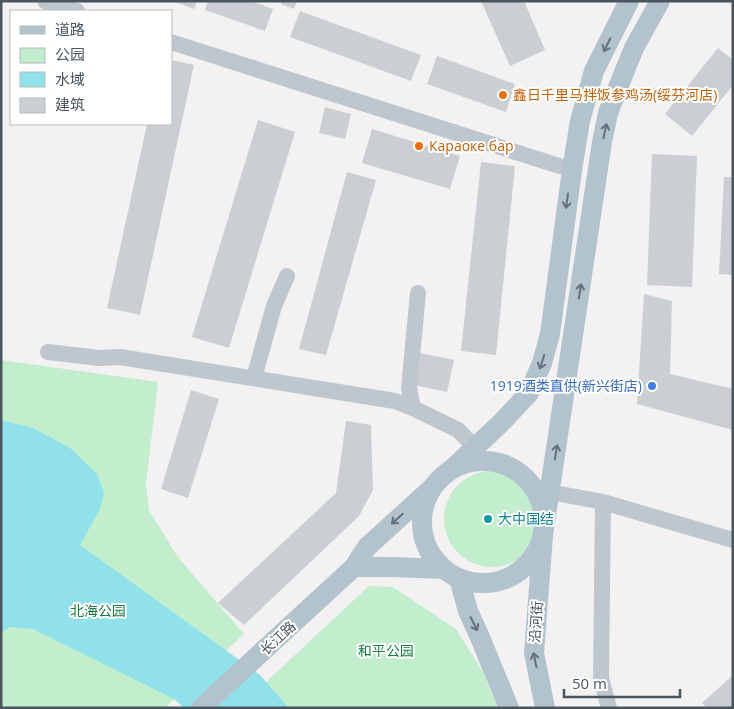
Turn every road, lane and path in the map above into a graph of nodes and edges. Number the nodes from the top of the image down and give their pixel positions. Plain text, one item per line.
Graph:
1 (45, 1) edge
2 (629, 1) edge
3 (659, 2) edge
4 (74, 10) edge
5 (172, 42) edge
6 (572, 170) junction
7 (287, 276) dead end
8 (418, 293) dead end
9 (48, 352) dead end
10 (254, 378) junction
11 (413, 408) junction
12 (475, 447) junction
13 (450, 471) junction
14 (433, 486) junction
15 (545, 489) junction
16 (603, 502) junction
17 (542, 534) junction
18 (733, 540) edge
19 (354, 567) junction
20 (452, 573) junction
21 (201, 708) edge
22 (509, 708) edge
23 (545, 708) edge
24 (608, 708) edge

1 - 4 street
2 -> 6 main road
15 -> 3 main road
5 - 6 street
6 -> 12 main road
7 - 10 street
8 - 11 street
9 - 10 street
10 - 11 street
11 - 12 street
12 - 13 main road
13 - 14 main road
13 - 15 main road
14 -> 19 main road, 长江路
14 - 20 main road
15 - 16 street
15 - 17 main road
16 - 18 street
16 - 24 street
17 - 20 main road
23 -> 17 main road, 沿河街
19 - 20 main road
19 - 21 main road, 长江路
20 -> 22 main road

